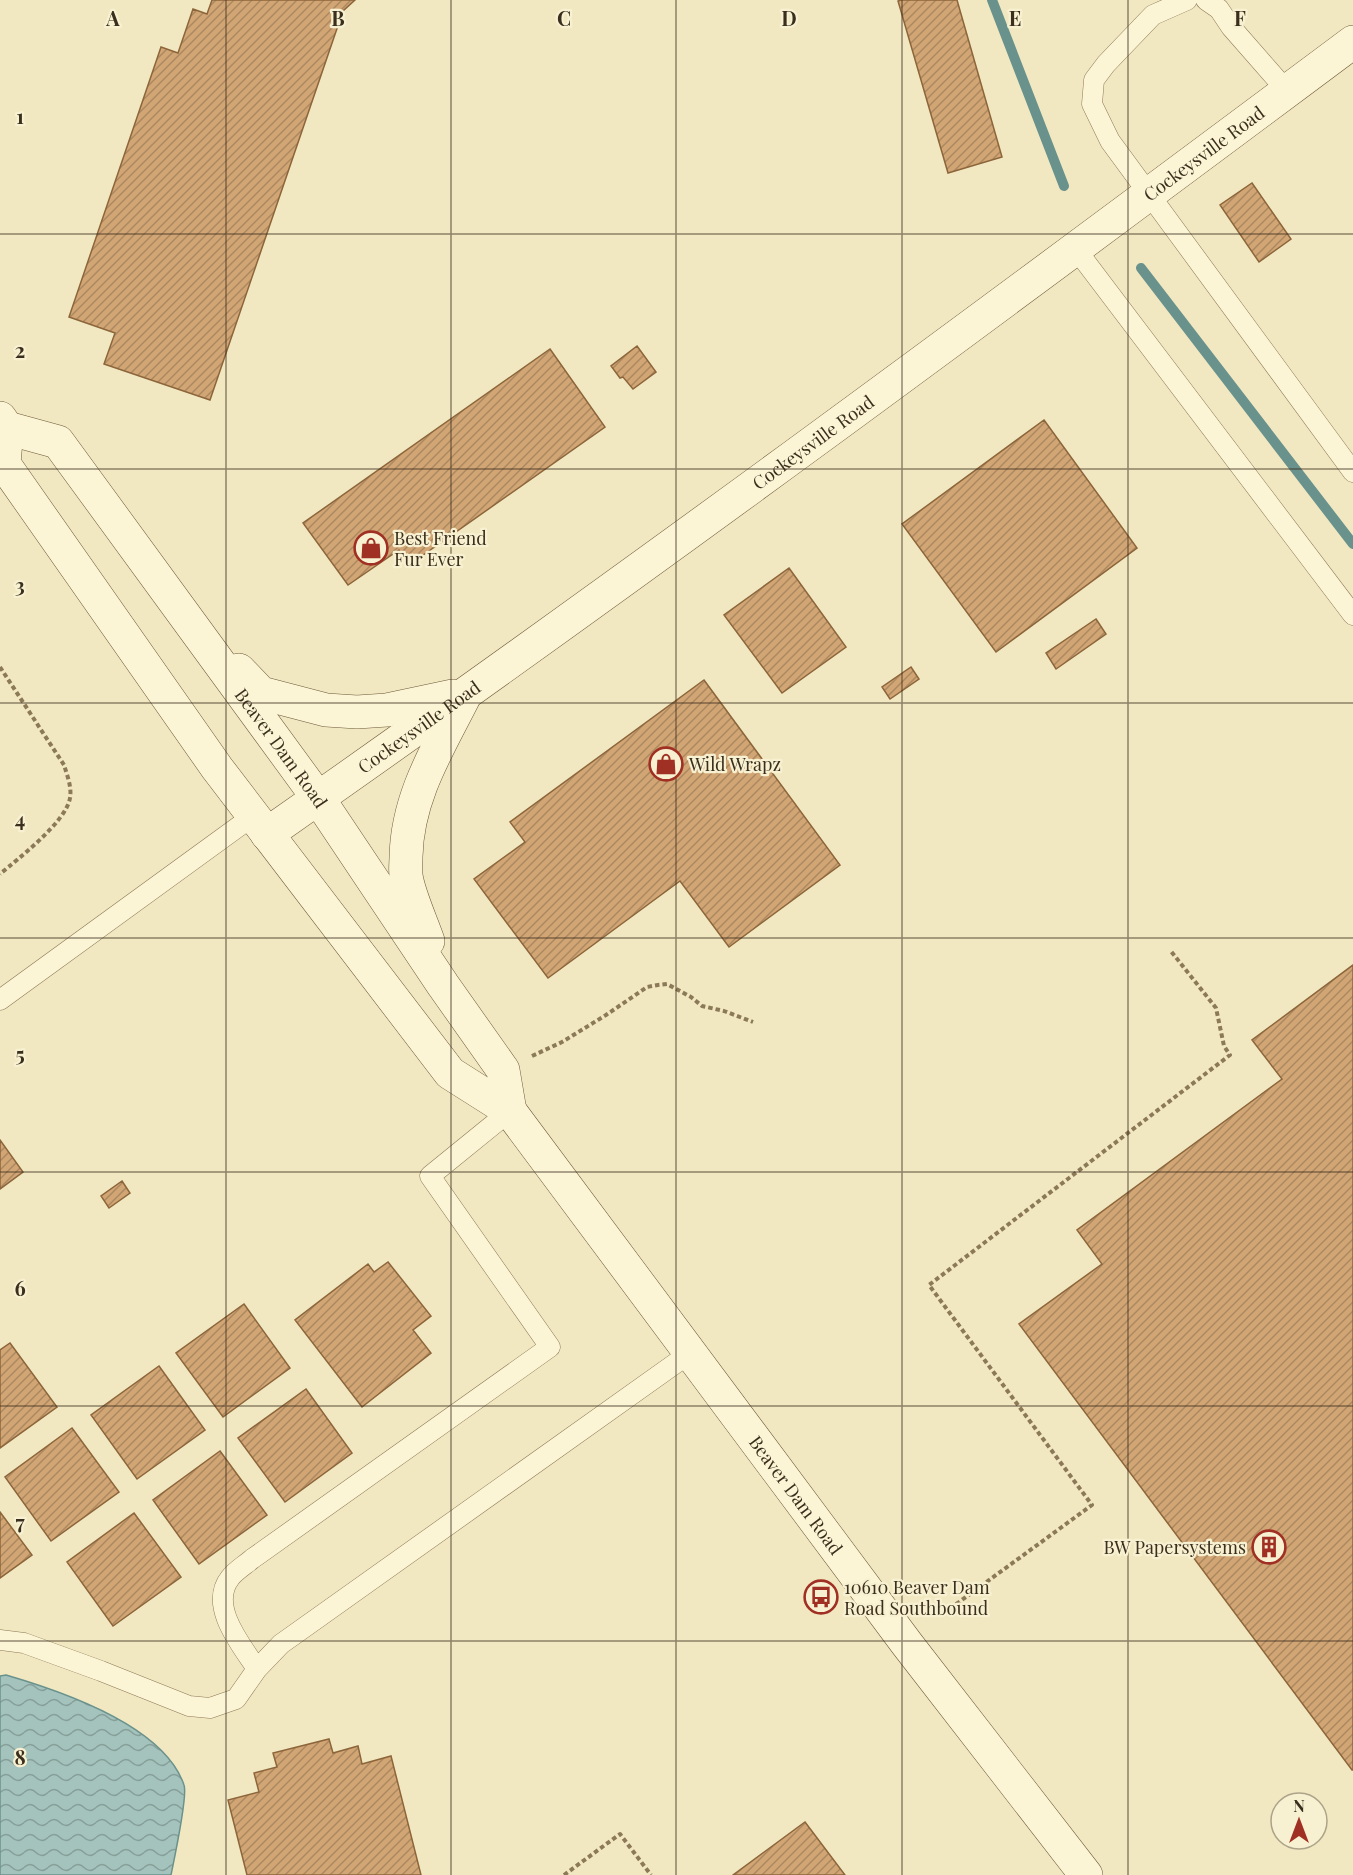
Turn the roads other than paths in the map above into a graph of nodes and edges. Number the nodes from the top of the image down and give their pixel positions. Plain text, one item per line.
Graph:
1 (1187, 0) edge
2 (1206, 0) edge
3 (1353, 42) edge
4 (1287, 91) junction
5 (1149, 195) junction
6 (1075, 248) junction
7 (4, 423) edge
8 (1353, 472) edge
9 (1353, 615) edge
10 (189, 620) junction
11 (466, 694) junction
12 (318, 798) junction
13 (260, 825) junction
14 (443, 985) junction
15 (0, 1000) edge
16 (510, 1111) junction
17 (690, 1353) junction
18 (0, 1640) edge
19 (257, 1669) junction
20 (1086, 1875) edge

1 - 5 lane
2 - 4 lane
3 - 4 main road, Cockeysville Road
4 - 5 main road, Cockeysville Road
5 - 6 main road, Cockeysville Road
5 - 8 lane
6 - 9 lane
6 - 11 main road, Cockeysville Road
7 - 10 main road, Beaver Dam Road
7 - 13 main road, Beaver Dam Road
10 - 11 main road
10 - 12 main road, Beaver Dam Road
11 - 12 main road, Cockeysville Road
11 - 14 main road
12 - 13 main road, Cockeysville Road
12 - 14 main road, Beaver Dam Road
13 - 15 lane
13 - 16 main road, Beaver Dam Road
14 - 16 main road, Beaver Dam Road
16 - 17 main road, Beaver Dam Road
16 - 19 lane
17 - 19 lane
17 - 20 main road, Beaver Dam Road
18 - 19 lane

